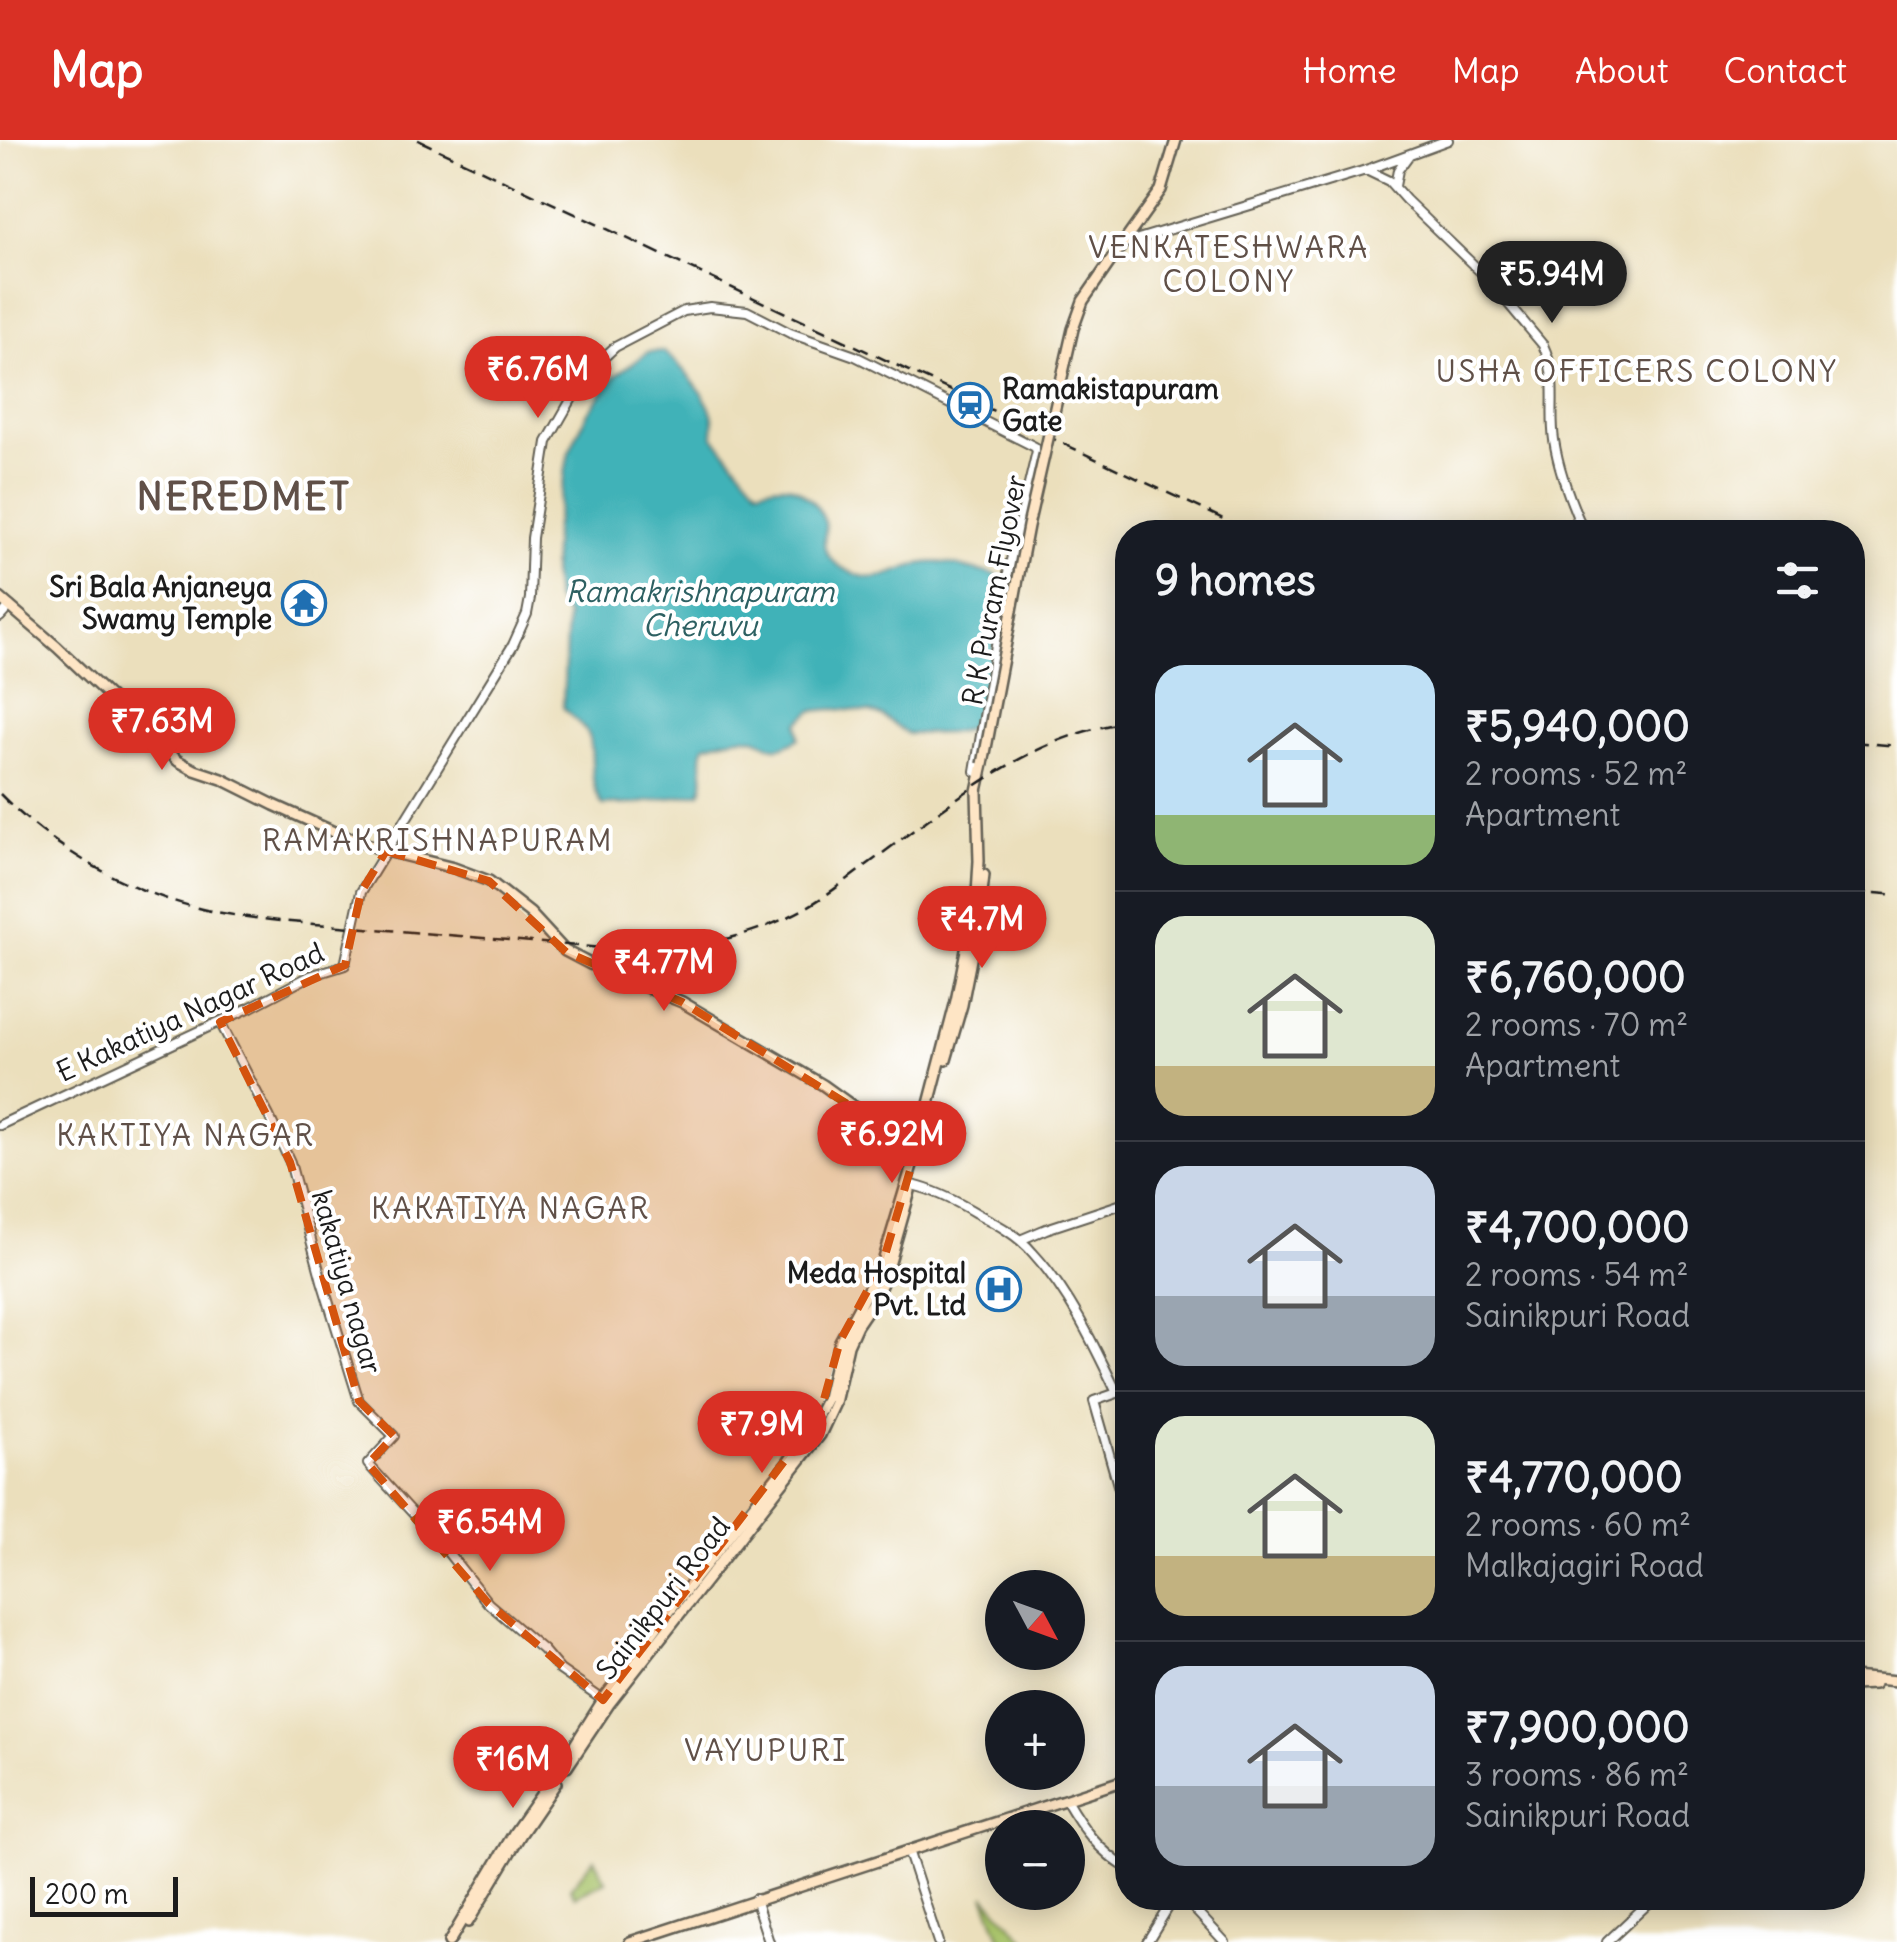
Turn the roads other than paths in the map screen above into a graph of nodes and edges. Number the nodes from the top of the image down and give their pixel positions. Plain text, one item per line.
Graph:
1 (1176, 140) edge
2 (1448, 140) edge
3 (1410, 153) junction
4 (1366, 170) junction
5 (1395, 186) junction
6 (1118, 251) junction
7 (1579, 520) edge
8 (0, 598) edge
9 (10, 606) junction
10 (0, 617) edge
11 (982, 769) junction
12 (978, 787) joint
13 (386, 851) junction
14 (220, 1022) junction
15 (0, 1126) edge
16 (921, 1145) junction
17 (912, 1185) junction
18 (1115, 1206) edge
19 (1020, 1240) junction
20 (838, 1374) junction
21 (1115, 1389) edge
22 (1115, 1394) edge
23 (1115, 1474) edge
24 (650, 1644) junction
25 (1865, 1682) edge
26 (1897, 1683) edge
27 (603, 1700) junction
28 (1115, 1783) edge
29 (1066, 1800) junction
30 (908, 1850) junction
31 (1115, 1861) edge
32 (755, 1900) junction
33 (1167, 1910) edge
34 (1195, 1910) edge
35 (1641, 1910) edge
36 (453, 1942) edge
37 (630, 1942) edge
38 (769, 1942) edge
39 (938, 1942) edge
40 (1147, 1942) edge
41 (1225, 1942) edge
42 (1607, 1942) edge

1 - 6 main road, R K Puram Flyover
2 - 3 street
3 - 4 street
3 - 5 street
4 - 5 street
4 - 6 street
5 - 7 street
6 - 11 main road, R K Puram Flyover, bridge
8 - 9 main road
9 - 10 street
9 - 13 main road
11 - 12 main road, R K Puram Flyover
11 - 13 street
12 - 16 main road, Sainikpuri Road
13 - 14 street, E Kakatiya Nagar Road
13 - 16 main road
14 - 15 street, E Kakatiya Nagar Road
14 - 27 street, kakatiya nagar
16 - 17 main road, Sainikpuri Road
16 - 20 main road, Sainikpuri Road
17 - 19 street
17 - 20 main road, Sainikpuri Road
18 - 19 street
19 - 21 street
20 - 24 main road, Sainikpuri Road
22 - 23 street
24 - 27 main road, Sainikpuri Road
24 - 36 main road, Sainikpuri Road
25 - 26 main road
27 - 36 main road, Sainikpuri Road
28 - 29 main road
29 - 30 main road
29 - 31 street
30 - 32 main road
30 - 39 street
32 - 37 main road
32 - 38 street
33 - 40 street
34 - 41 street
35 - 42 street

